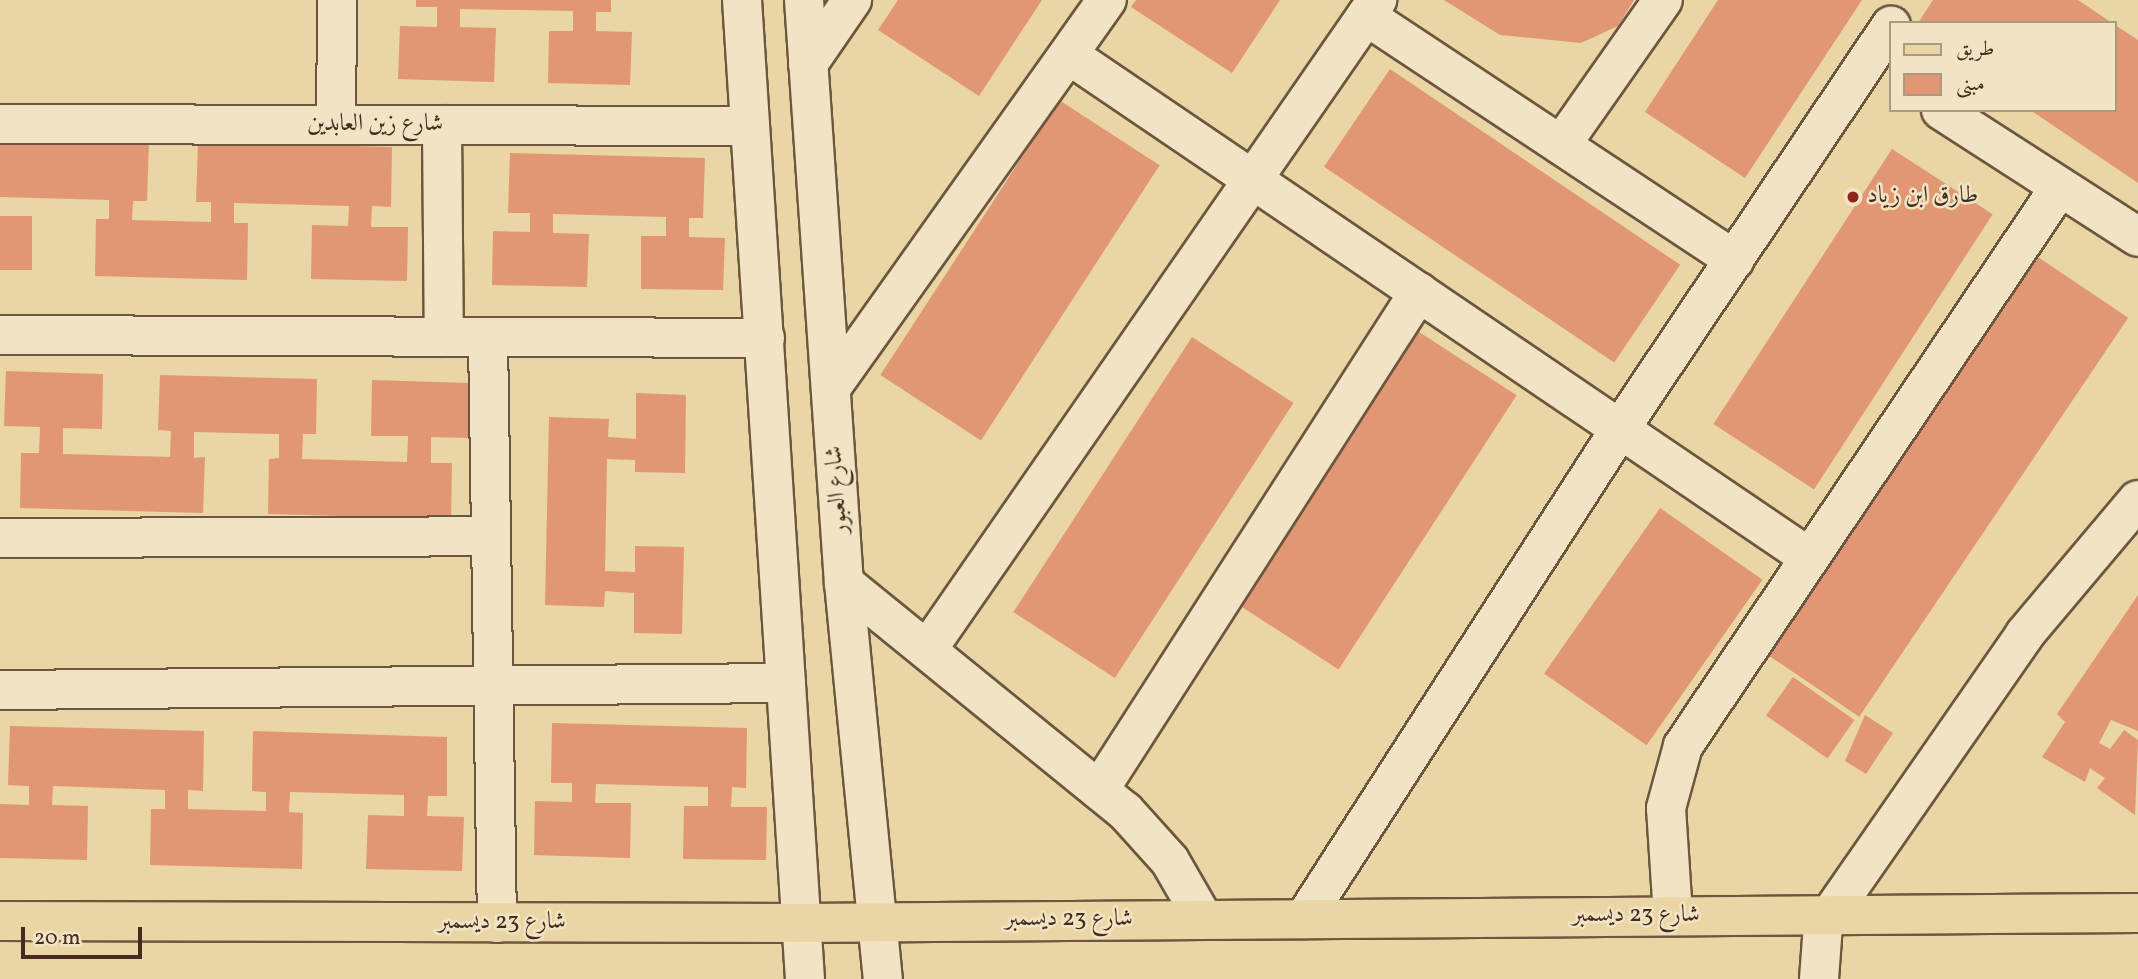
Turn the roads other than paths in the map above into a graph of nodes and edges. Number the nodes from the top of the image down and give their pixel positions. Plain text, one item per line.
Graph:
1 (337, 0) edge
2 (741, 0) edge
3 (804, 0) edge
4 (852, 0) edge
5 (1107, 0) edge
6 (1662, 0) edge
7 (1908, 0) edge
8 (1372, 8) edge
9 (1894, 21) edge
10 (1890, 31) edge
11 (1069, 55) junction
12 (808, 64) junction
13 (1879, 68) edge
14 (1944, 112) edge
15 (0, 124) edge
16 (336, 125) junction
17 (442, 125) junction
18 (750, 126) junction
19 (1561, 145) junction
20 (1255, 181) junction
21 (2057, 191) junction
22 (2138, 237) edge
23 (1734, 260) junction
24 (1419, 292) junction
25 (0, 335) edge
26 (443, 337) junction
27 (488, 338) junction
28 (765, 338) junction
29 (831, 388) junction
30 (1620, 429) junction
31 (2138, 500) edge
32 (490, 536) junction
33 (0, 538) edge
34 (1807, 556) junction
35 (844, 583) junction
36 (927, 650) junction
37 (786, 683) junction
38 (491, 686) junction
39 (0, 690) edge
40 (1099, 790) junction
41 (2138, 913) edge
42 (1831, 914) junction
43 (1673, 916) junction
44 (1304, 919) junction
45 (1205, 920) junction
46 (0, 921) edge
47 (882, 921) junction
48 (496, 923) junction
49 (800, 923) junction
50 (805, 979) edge
51 (883, 979) edge
52 (1819, 979) edge

1 - 16 street
2 - 18 street
3 - 12 street, شارع العبور
4 - 12 street
5 - 11 street
6 - 19 street
7 - 9 street
8 - 19 street
8 - 20 street
10 - 13 street
11 - 20 street
11 - 29 street
12 - 29 street, شارع العبور
13 - 23 street
14 - 21 street
15 - 16 street, شارع زين العابدين
16 - 17 street, شارع زين العابدين
17 - 18 street, شارع زين العابدين
17 - 26 street
18 - 28 street
19 - 23 street
20 - 24 street
20 - 36 street
21 - 22 street
21 - 34 street
23 - 30 street
24 - 30 street
24 - 40 street
25 - 26 street
26 - 27 street
27 - 28 street
27 - 32 street
28 - 37 street
29 - 35 street, شارع العبور
30 - 34 street
30 - 44 street
31 - 42 street
32 - 33 street
32 - 38 street
34 - 43 street
35 - 36 street
35 - 47 street, شارع العبور
36 - 40 street
37 - 38 street
37 - 49 street
38 - 39 street
38 - 48 street
40 - 45 street
41 - 42 main road, شارع 23 ديسمبر
42 - 43 main road, شارع 23 ديسمبر
42 - 52 street
43 - 44 main road, شارع 23 ديسمبر
44 - 45 main road, شارع 23 ديسمبر
45 - 47 main road, شارع 23 ديسمبر
46 - 48 main road, شارع 23 ديسمبر
47 - 49 main road, شارع 23 ديسمبر
47 - 51 street, شارع العبور
48 - 49 main road, شارع 23 ديسمبر
49 - 50 street

